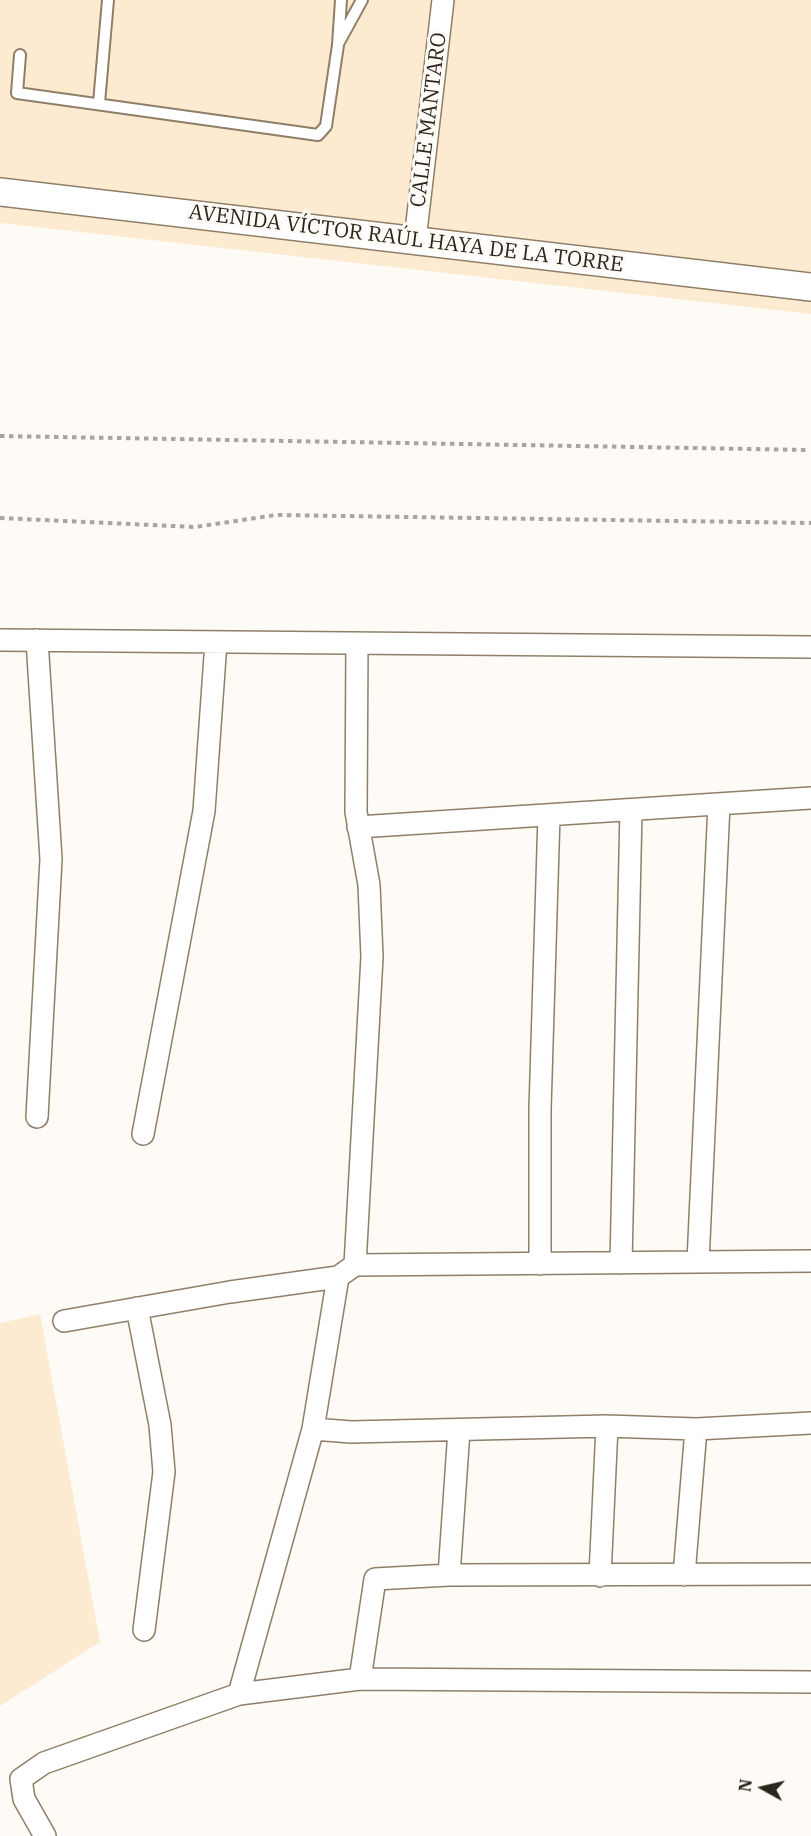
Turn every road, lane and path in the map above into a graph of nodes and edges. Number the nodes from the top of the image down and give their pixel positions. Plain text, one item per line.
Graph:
1 (108, 0) edge
2 (341, 0) edge
3 (362, 0) edge
4 (442, 0) edge
5 (338, 45) junction
6 (20, 55) dead end
7 (99, 103) junction
8 (0, 192) edge
9 (415, 240) junction
10 (811, 287) edge
11 (0, 436) edge
12 (808, 450) dead end
13 (0, 518) edge
14 (811, 524) edge
15 (0, 640) edge
16 (37, 640) junction
17 (216, 642) junction
18 (357, 643) junction
19 (811, 646) edge
20 (811, 798) edge
21 (719, 804) junction
22 (631, 810) junction
23 (549, 815) junction
24 (358, 827) junction
25 (37, 1117) dead end
26 (144, 1134) dead end
27 (811, 1261) edge
28 (698, 1262) junction
29 (621, 1263) junction
30 (540, 1264) junction
31 (346, 1271) junction
32 (137, 1308) junction
33 (64, 1321) dead end
34 (811, 1423) edge
35 (607, 1426) junction
36 (314, 1429) junction
37 (696, 1429) junction
38 (459, 1430) junction
39 (811, 1574) edge
40 (449, 1575) junction
41 (684, 1575) junction
42 (600, 1576) junction
43 (144, 1630) dead end
44 (360, 1678) junction
45 (811, 1682) edge
46 (239, 1694) junction
47 (45, 1836) edge

1 - 7 lane
2 - 5 lane
3 - 5 lane
4 - 9 street, CALLE MANTARO
5 - 7 lane
6 - 7 lane
8 - 9 street, AVENIDA VÍCTOR RAÚL HAYA DE LA TORRE
9 - 10 street, AVENIDA VÍCTOR RAÚL HAYA DE LA TORRE
11 - 12 path
13 - 14 path
15 - 16 street
16 - 17 street
16 - 25 street
17 - 18 street
17 - 26 street
18 - 19 street
18 - 24 street
20 - 21 street
21 - 22 street
21 - 28 street
22 - 23 street
22 - 29 street
23 - 24 street
23 - 30 street
24 - 31 street
27 - 28 street
28 - 29 street
29 - 30 street
30 - 31 street
31 - 32 street
31 - 36 street
32 - 33 street
32 - 43 street
34 - 37 street
35 - 37 street
35 - 38 street
35 - 42 street
36 - 38 street
36 - 46 street
37 - 41 street
38 - 40 street
39 - 41 street
40 - 42 street
40 - 44 street
41 - 42 street
44 - 45 street
44 - 46 street
46 - 47 street

